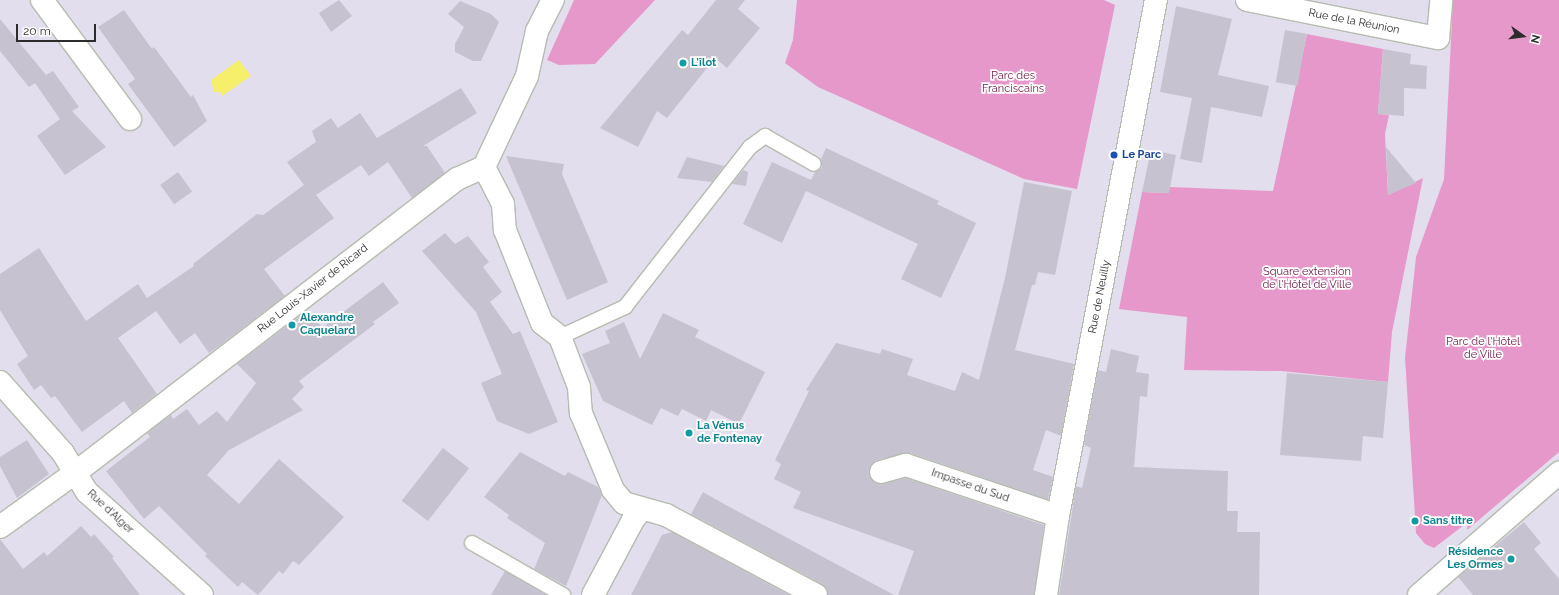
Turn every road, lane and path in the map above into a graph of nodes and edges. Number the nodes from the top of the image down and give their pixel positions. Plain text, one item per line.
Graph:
1 (42, 0) edge
2 (1156, 0) edge
3 (1247, 0) edge
4 (1441, 0) edge
5 (548, 2) edge
6 (130, 119) dead end
7 (814, 164) dead end
8 (484, 167) junction
9 (560, 337) junction
10 (0, 382) edge
11 (881, 472) dead end
12 (75, 473) junction
13 (1559, 473) edge
14 (642, 509) junction
15 (1058, 516) junction
16 (1, 525) edge
17 (472, 543) dead end
18 (202, 595) edge
19 (563, 595) edge
20 (593, 595) edge
21 (816, 595) edge
22 (1046, 595) edge
23 (1419, 595) edge

1 - 6 street
2 - 15 street, Rue de Neuilly
3 - 4 street, Rue de la Réunion
5 - 8 street
7 - 9 lane
8 - 9 street
8 - 12 street, Rue Louis-Xavier de Ricard
9 - 14 street
10 - 12 street, Rue d'Alger
11 - 15 street, Impasse du Sud
12 - 16 street, Rue Louis-Xavier de Ricard
12 - 18 street, Rue d'Alger
13 - 23 street
14 - 20 street
14 - 21 street
15 - 22 street, Rue de Neuilly
17 - 19 lane

